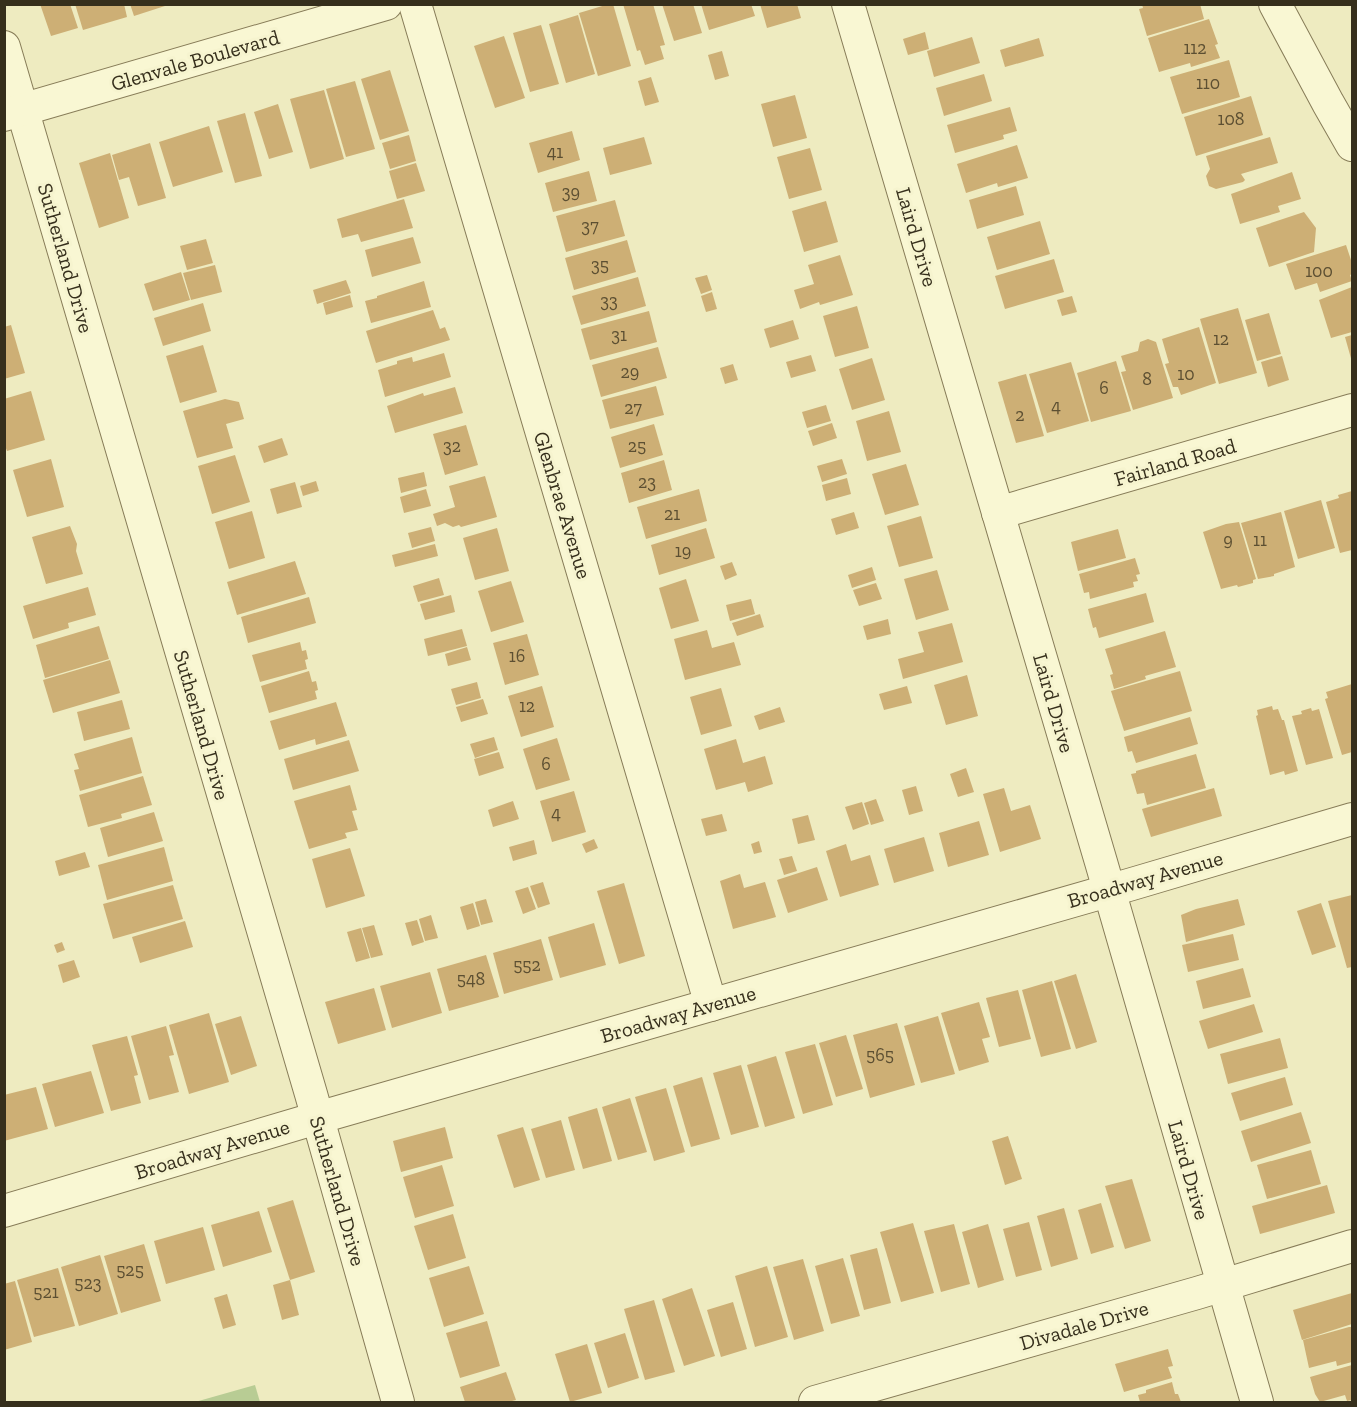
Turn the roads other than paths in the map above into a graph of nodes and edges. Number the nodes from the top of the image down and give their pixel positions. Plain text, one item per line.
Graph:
1 (386, 4) edge
2 (415, 4) edge
3 (848, 4) edge
4 (1275, 4) edge
5 (4, 47) edge
6 (13, 113) edge
7 (1353, 145) edge
8 (1353, 410) edge
9 (998, 513) junction
10 (1353, 819) edge
11 (1108, 890) junction
12 (711, 1005) junction
13 (317, 1118) junction
14 (4, 1211) edge
15 (1353, 1246) edge
16 (1222, 1285) junction
17 (398, 1402) edge
18 (815, 1402) edge
19 (1257, 1402) edge

1 - 6 street, Glenvale Boulevard
2 - 12 street, Glenbrae Avenue
3 - 9 street, Laird Drive
4 - 7 street
5 - 6 street, Sutherland Drive
6 - 13 street, Sutherland Drive
8 - 9 street, Fairland Road
9 - 11 street, Laird Drive
10 - 11 street, Broadway Avenue
11 - 12 street, Broadway Avenue
11 - 16 street, Laird Drive
12 - 13 street, Broadway Avenue
13 - 14 street, Broadway Avenue
13 - 17 street, Sutherland Drive
15 - 16 street, Divadale Drive
16 - 18 street, Divadale Drive
16 - 19 street, Laird Drive

